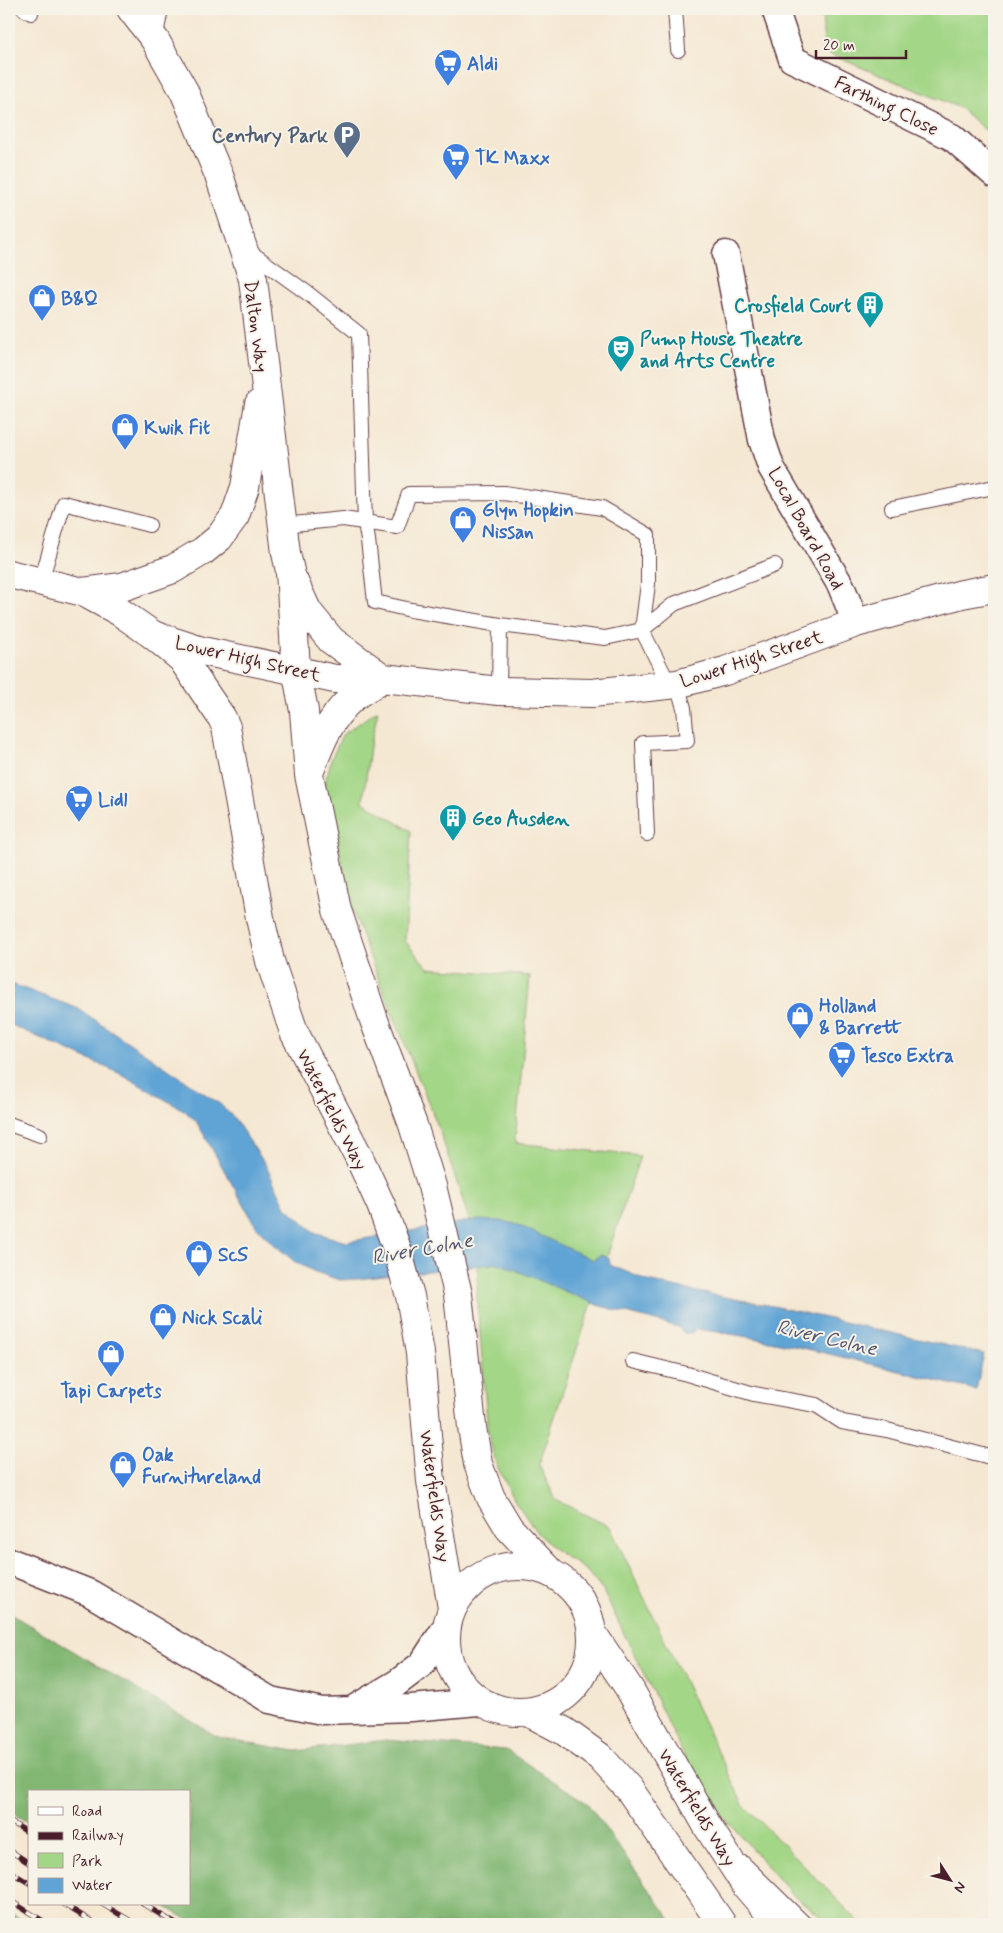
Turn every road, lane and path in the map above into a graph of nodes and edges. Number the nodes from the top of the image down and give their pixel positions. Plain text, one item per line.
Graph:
1 (131, 9) edge
2 (161, 9) edge
3 (676, 9) edge
4 (775, 9) edge
5 (155, 40) junction
6 (678, 50) dead end
7 (994, 174) edge
8 (243, 247) junction
9 (726, 254) dead end
10 (264, 376) junction
11 (994, 487) edge
12 (892, 508) dead end
13 (365, 523) junction
14 (149, 524) dead end
15 (283, 525) junction
16 (775, 565) dead end
17 (290, 571) junction
18 (9, 574) edge
19 (41, 581) junction
20 (994, 588) edge
21 (83, 592) junction
22 (856, 623) junction
23 (500, 625) junction
24 (642, 630) junction
25 (153, 635) junction
26 (296, 669) junction
27 (382, 678) junction
28 (672, 684) junction
29 (499, 691) junction
30 (309, 775) junction
31 (647, 834) dead end
32 (9, 1124) edge
33 (40, 1135) dead end
34 (632, 1361) dead end
35 (994, 1458) edge
36 (9, 1561) edge
37 (552, 1573) junction
38 (450, 1616) junction
39 (593, 1634) junction
40 (479, 1702) junction
41 (352, 1710) junction
42 (530, 1713) junction
43 (708, 1827) junction
44 (722, 1924) edge
45 (779, 1924) edge
46 (805, 1924) edge

1 - 5 main road, Dalton Way
2 - 5 lane
3 - 6 lane
4 - 7 street, Farthing Close
5 - 8 main road, Dalton Way
8 - 10 main road, Dalton Way
8 - 13 lane
9 - 22 street, Local Board Road
10 - 15 main road, Dalton Way
10 - 21 main road
11 - 12 lane
13 - 15 lane
13 - 23 lane
13 - 24 lane
14 - 19 lane
15 - 17 main road, Dalton Way
16 - 24 lane
17 - 26 main road, Dalton Way
17 - 27 main road, Lower High Street
18 - 19 main road, Lower High Street
19 - 21 main road, Lower High Street
20 - 22 main road, Lower High Street
21 - 25 main road, Lower High Street
22 - 28 main road, Lower High Street
23 - 24 lane
23 - 29 lane
24 - 28 lane
25 - 26 main road, Lower High Street
25 - 38 main road, Waterfields Way
26 - 27 main road, Lower High Street
26 - 30 main road
27 - 29 main road, Lower High Street
27 - 30 main road
28 - 29 main road, Lower High Street
28 - 31 lane
30 - 37 main road
32 - 33 lane
34 - 35 lane
36 - 41 street
37 - 38 main road
37 - 39 main road
38 - 40 main road
38 - 41 street
39 - 42 main road
39 - 43 main road, Waterfields Way
40 - 41 street
40 - 42 main road
42 - 44 main road
43 - 45 main road, Waterfields Way
43 - 46 lane

